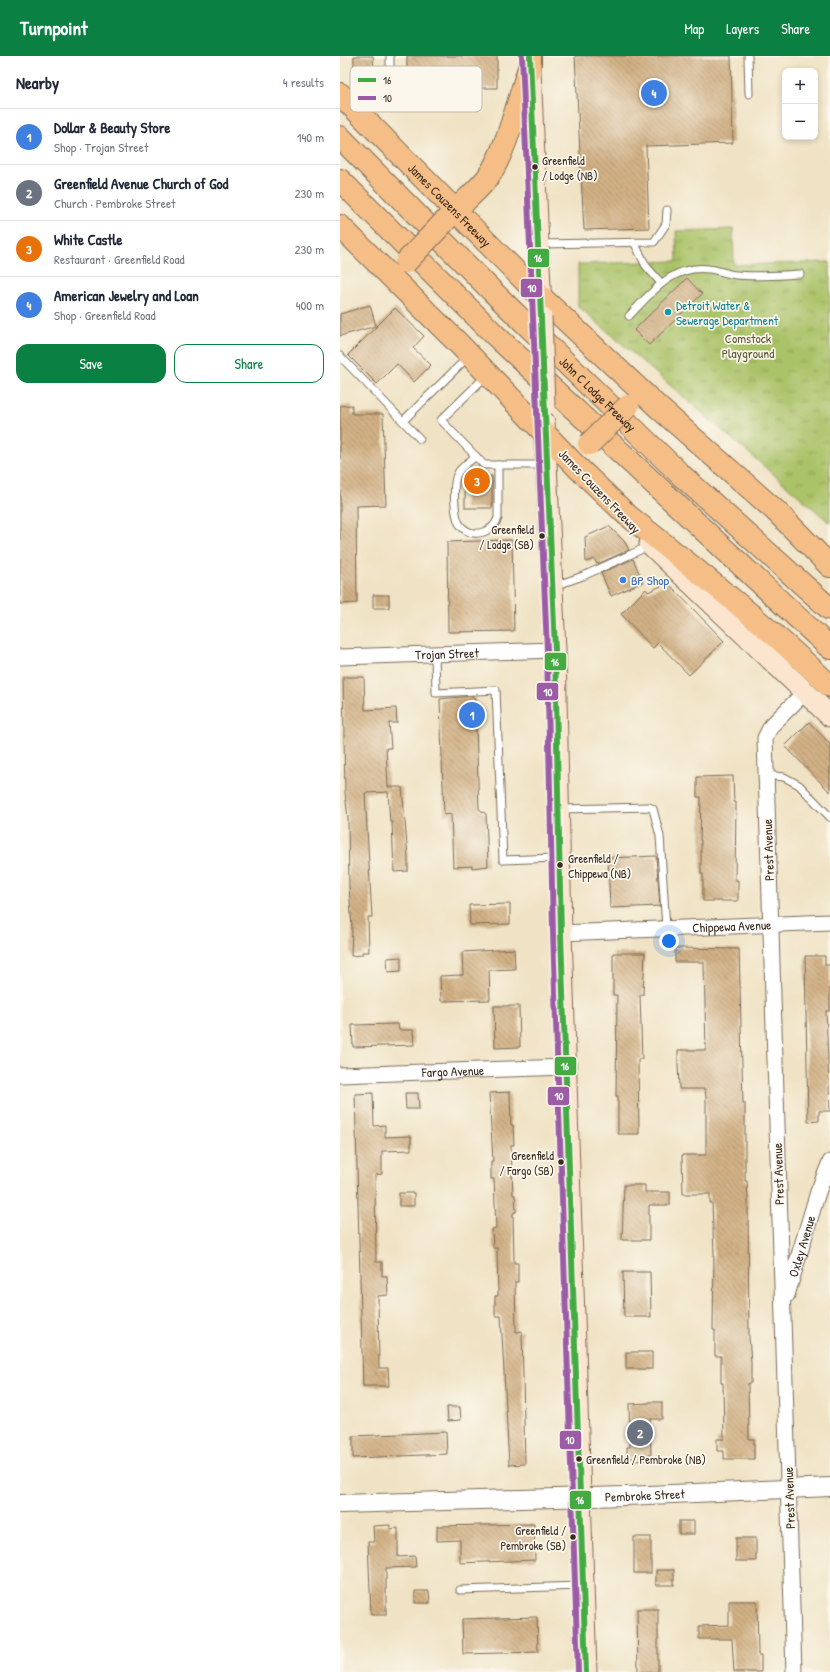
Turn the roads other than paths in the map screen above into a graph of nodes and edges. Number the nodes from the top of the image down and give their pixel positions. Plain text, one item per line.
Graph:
1 (748, 56) edge
2 (530, 60) edge
3 (340, 94) edge
4 (749, 94) dead end
5 (350, 105) edge
6 (357, 112) edge
7 (340, 137) edge
8 (340, 180) edge
9 (667, 210) dead end
10 (451, 214) junction
11 (340, 226) edge
12 (634, 242) junction
13 (538, 244) junction
14 (800, 274) dead end
15 (661, 282) junction
16 (404, 290) junction
17 (541, 306) junction
18 (629, 316) dead end
19 (340, 356) edge
20 (470, 356) junction
21 (488, 375) junction
22 (659, 408) junction
23 (404, 420) junction
24 (544, 434) junction
25 (420, 439) dead end
26 (476, 456) junction
27 (498, 465) junction
28 (546, 465) junction
29 (594, 482) junction
30 (778, 512) junction
31 (626, 514) junction
32 (651, 545) junction
33 (830, 552) edge
34 (830, 566) edge
35 (552, 587) junction
36 (830, 609) edge
37 (830, 648) edge
38 (555, 650) junction
39 (435, 655) junction
40 (340, 657) edge
41 (830, 686) edge
42 (805, 692) junction
43 (830, 716) edge
44 (766, 775) junction
45 (558, 809) junction
46 (830, 817) edge
47 (560, 858) junction
48 (830, 922) edge
49 (770, 924) junction
50 (666, 928) junction
51 (561, 933) junction
52 (566, 1067) junction
53 (340, 1075) edge
54 (830, 1162) edge
55 (784, 1308) junction
56 (830, 1486) edge
57 (789, 1488) junction
58 (580, 1496) junction
59 (340, 1504) edge
60 (583, 1586) junction
61 (460, 1590) dead end
62 (586, 1672) edge
63 (794, 1672) edge

1 - 4 lane
2 - 10 main road
2 - 13 main road
3 - 5 main road, James Couzens Freeway
6 - 10 main road, James Couzens Freeway
7 - 36 main road, John C Lodge Freeway
8 - 37 main road, John C Lodge Freeway
9 - 12 lane
10 - 16 main road, bridge
10 - 17 main road, James Couzens Freeway
11 - 16 main road, James Couzens Freeway
12 - 13 lane
12 - 15 lane
13 - 17 main road
14 - 15 lane
15 - 18 lane
16 - 20 main road, James Couzens Freeway
17 - 22 main road, James Couzens Freeway
17 - 24 main road, bridge
19 - 23 lane
20 - 21 main road, James Couzens Freeway
20 - 23 lane
21 - 24 main road, James Couzens Freeway
21 - 26 lane
22 - 29 main road, bridge
22 - 30 main road, James Couzens Freeway
23 - 25 lane
24 - 28 main road
24 - 29 main road, James Couzens Freeway
26 - 27 lane
26 - 27 lane
27 - 28 lane
28 - 35 main road
29 - 31 main road, James Couzens Freeway
30 - 33 main road, James Couzens Freeway
30 - 34 main road
31 - 32 main road, James Couzens Freeway
31 - 41 main road
32 - 35 lane
32 - 42 main road, James Couzens Freeway
35 - 38 main road
38 - 39 street, Trojan Street
38 - 45 main road
39 - 40 street, Trojan Street
39 - 47 lane
42 - 43 main road, James Couzens Freeway
42 - 44 street, Prest Avenue
44 - 46 lane
44 - 49 street, Prest Avenue
45 - 47 main road
45 - 50 lane
47 - 51 main road
48 - 49 street, Chippewa Avenue
49 - 50 street, Chippewa Avenue
49 - 55 street, Prest Avenue
50 - 51 street, Chippewa Avenue
51 - 52 main road
52 - 53 street, Fargo Avenue
52 - 58 main road
54 - 55 street, Oxley Avenue
55 - 57 street, Prest Avenue
56 - 57 street, Pembroke Street
57 - 58 street, Pembroke Street
57 - 63 street, Prest Avenue
58 - 59 street, Pembroke Street
58 - 60 main road
60 - 61 lane
60 - 62 main road

